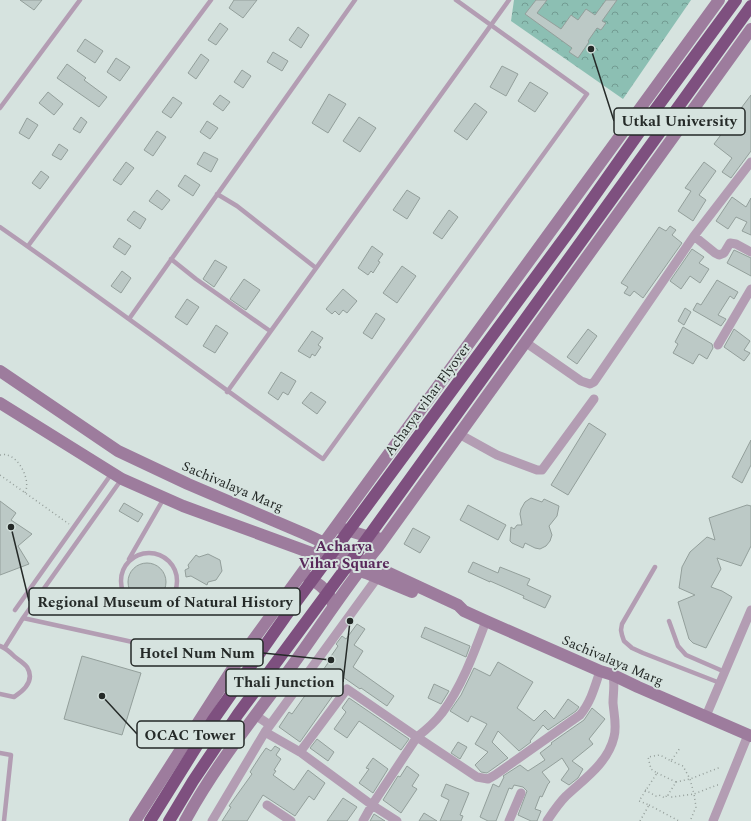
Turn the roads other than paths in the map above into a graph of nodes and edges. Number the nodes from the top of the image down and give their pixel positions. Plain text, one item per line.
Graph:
1 (80, 0) edge
2 (211, 0) edge
3 (355, 0) edge
4 (456, 0) edge
5 (509, 0) edge
6 (719, 0) edge
7 (736, 0) edge
8 (751, 6) edge
9 (491, 25) junction
10 (751, 29) edge
11 (0, 108) edge
12 (751, 162) edge
13 (217, 194) junction
14 (0, 227) edge
15 (694, 236) junction
16 (28, 246) junction
17 (751, 252) edge
18 (171, 259) junction
19 (316, 268) junction
20 (751, 289) edge
21 (128, 319) junction
22 (270, 332) junction
23 (525, 342) junction
24 (718, 345) dead end
25 (0, 371) edge
26 (227, 392) junction
27 (594, 399) dead end
28 (0, 403) edge
29 (459, 434) junction
30 (117, 476) junction
31 (164, 498) junction
32 (336, 526) junction
33 (383, 539) junction
34 (323, 542) junction
35 (315, 555) junction
36 (128, 562) junction
37 (362, 566) junction
38 (655, 567) dead end
39 (302, 573) junction
40 (377, 578) junction
41 (15, 610) dead end
42 (331, 611) junction
43 (464, 611) junction
44 (751, 611) edge
45 (23, 618) junction
46 (486, 621) junction
47 (669, 621) dead end
48 (2, 647) edge
49 (235, 665) junction
50 (600, 671) junction
51 (724, 672) junction
52 (613, 675) junction
53 (720, 683) junction
54 (0, 694) edge
55 (255, 715) junction
56 (706, 716) junction
57 (267, 729) junction
58 (750, 736) edge
59 (417, 737) junction
60 (0, 752) edge
61 (300, 752) junction
62 (521, 793) dead end
63 (267, 805) dead end
64 (372, 805) junction
65 (4, 821) edge
66 (135, 821) edge
67 (150, 821) edge
68 (169, 821) edge
69 (186, 821) edge
70 (212, 821) edge
71 (291, 821) edge
72 (363, 821) edge
73 (397, 821) edge
74 (509, 821) edge
75 (547, 821) edge
76 (713, 821) edge

1 - 11 lane
2 - 16 lane
3 - 13 lane
4 - 9 lane
5 - 9 lane
6 - 32 street
7 - 67 highway, Acharya vihar Flyover, bridge
8 - 68 highway, bridge
9 - 19 lane
9 - 26 lane
10 - 23 street
12 - 15 street
13 - 18 lane
13 - 19 lane
14 - 16 lane
15 - 17 street
15 - 23 street
16 - 21 lane
18 - 21 lane
18 - 22 lane
19 - 22 lane
20 - 24 street
21 - 26 lane
22 - 26 lane
23 - 29 street
25 - 34 street, Sachivalaya Marg
27 - 29 street
28 - 30 street
29 - 33 street
30 - 31 street
30 - 41 lane
30 - 45 lane
31 - 35 street
31 - 36 lane
32 - 33 street
32 - 34 street
33 - 37 street
34 - 35 street
34 - 37 street, Sachivalaya Marg
35 - 37 street
35 - 39 street
36 - 36 lane
37 - 40 street, Sachivalaya Marg
37 - 42 street
37 - 43 street, Sachivalaya Marg
38 - 53 lane
39 - 42 street
39 - 49 street
40 - 43 street, Sachivalaya Marg
40 - 57 street
42 - 55 street
43 - 46 street, Sachivalaya Marg
44 - 51 street
45 - 48 lane
45 - 49 lane
46 - 50 street, Sachivalaya Marg
46 - 59 street
47 - 51 lane
48 - 54 lane
49 - 66 street
50 - 52 street, Sachivalaya Marg
50 - 59 street
51 - 53 street
52 - 56 street, Sachivalaya Marg
52 - 75 street
53 - 56 street
55 - 57 street
55 - 69 street
56 - 58 street, Sachivalaya Marg
57 - 61 street
57 - 70 street
58 - 76 street
59 - 61 street
59 - 64 street
60 - 65 lane
61 - 64 street
62 - 74 street
63 - 71 street
64 - 72 street
64 - 73 street

